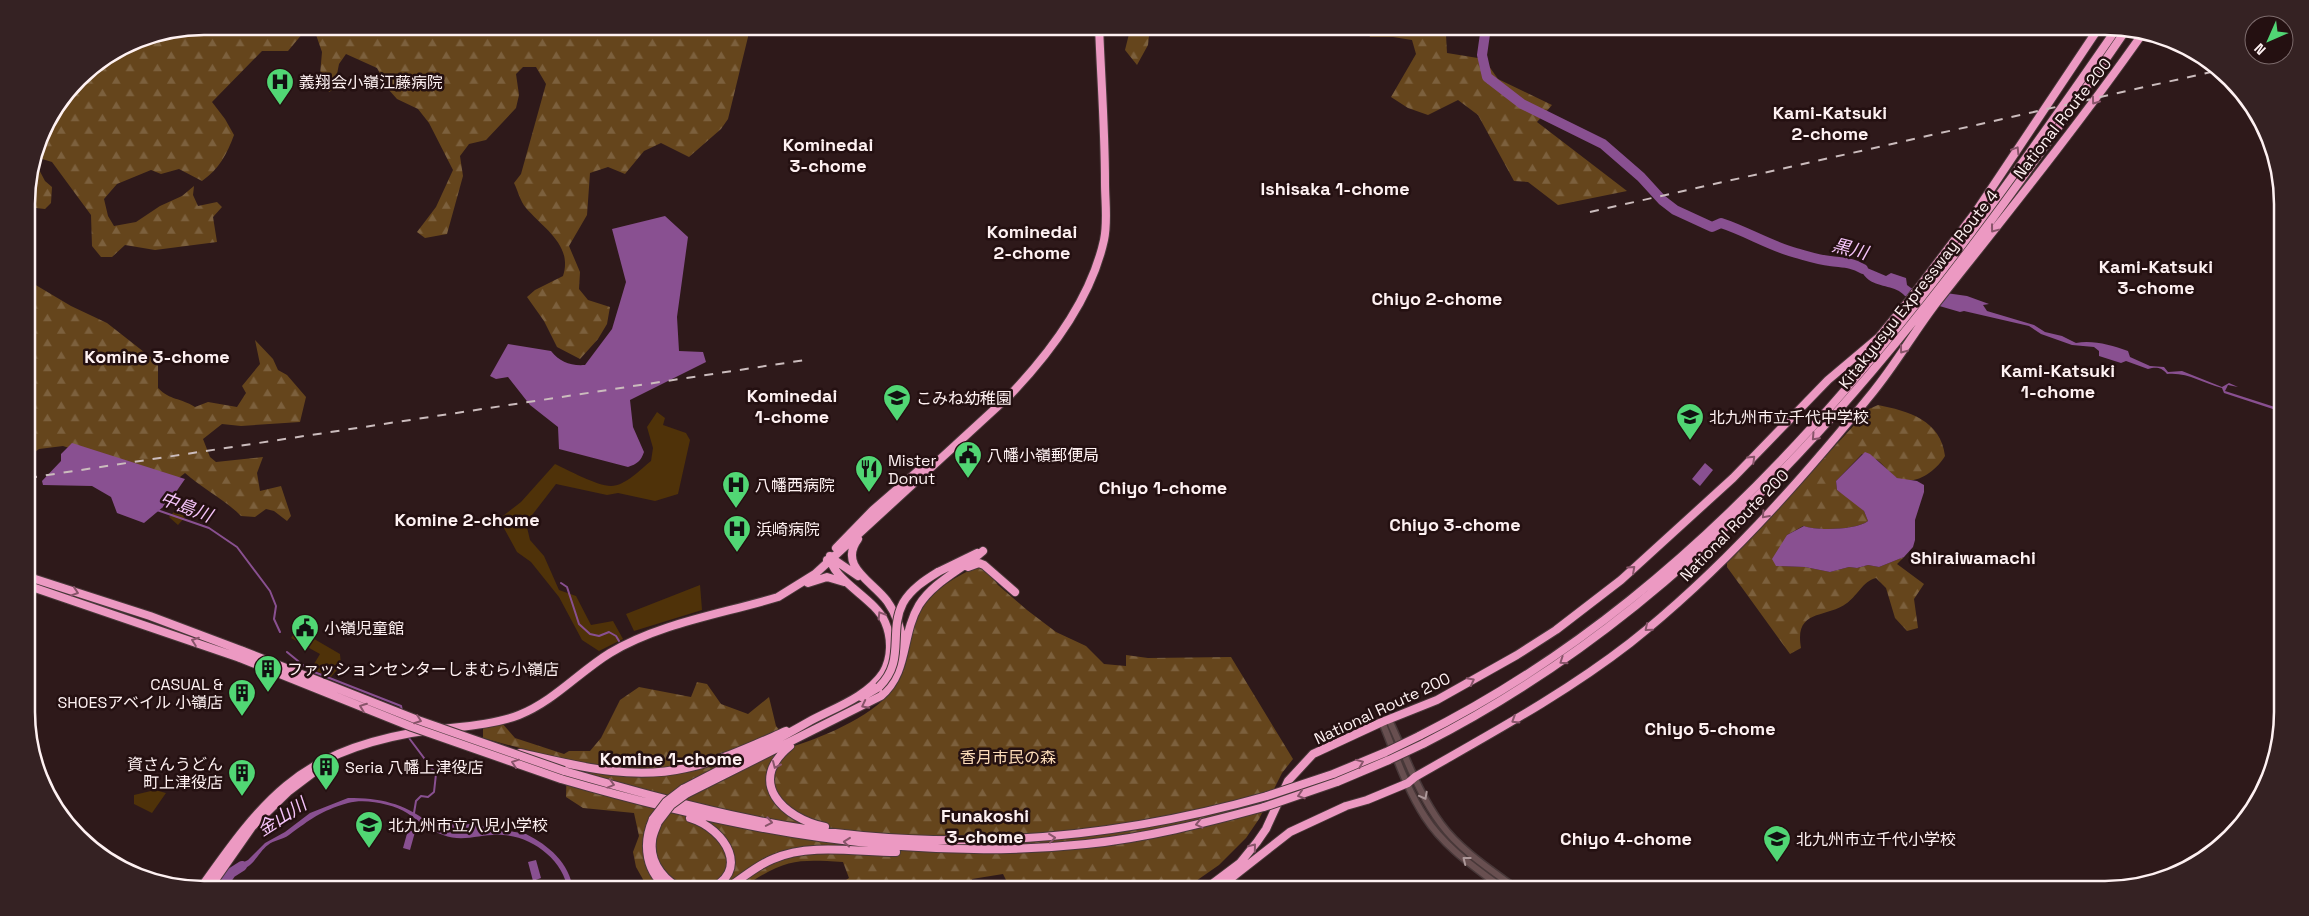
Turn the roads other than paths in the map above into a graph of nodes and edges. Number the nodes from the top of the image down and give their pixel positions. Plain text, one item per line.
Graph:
1 (1100, 35) edge
2 (2094, 35) edge
3 (2112, 35) edge
4 (2122, 36) edge
5 (2139, 38) edge
6 (2050, 132) junction
7 (1878, 358) junction
8 (994, 409) junction
9 (877, 515) junction
10 (831, 556) junction
11 (948, 577) junction
12 (35, 580) edge
13 (35, 588) edge
14 (858, 592) junction
15 (1015, 592) dead end
16 (881, 594) junction
17 (778, 597) junction
18 (755, 604) junction
19 (242, 654) junction
20 (899, 672) junction
21 (835, 709) junction
22 (811, 720) junction
23 (1386, 721) junction
24 (810, 733) junction
25 (339, 753) junction
26 (1388, 756) junction
27 (564, 771) junction
28 (1415, 777) junction
29 (1408, 783) junction
30 (684, 791) junction
31 (656, 820) junction
32 (980, 846) junction
33 (206, 881) edge
34 (214, 881) edge
35 (660, 881) edge
36 (670, 881) edge
37 (721, 881) edge
38 (738, 881) edge
39 (1216, 881) edge
40 (1229, 881) edge
41 (1493, 881) edge
42 (1505, 881) edge

1 - 8 highway
23 -> 2 highway, National Route 200
3 - 6 highway, Kitakyusyu Expressway Route 4
4 - 6 highway, Kitakyusyu Expressway Route 4
5 -> 28 highway, National Route 200
6 - 7 highway, Kitakyusyu Expressway Route 4
7 - 26 highway, Kitakyusyu Expressway Route 4, bridge
7 -> 26 highway, Kitakyusyu Expressway Route 4, bridge
8 - 9 highway
8 - 10 highway
9 - 10 highway
9 - 16 highway
10 - 14 highway
10 - 16 highway
10 - 17 highway
10 - 18 highway
11 - 15 highway
11 - 20 highway
11 - 21 highway, bridge
12 -> 19 highway, Kitakyusyu Expressway Route 4
19 -> 13 highway, Kitakyusyu Expressway Route 4
14 - 17 highway
21 -> 14 highway
16 - 20 highway
17 - 18 highway
18 - 25 highway
19 -> 27 highway, Kitakyusyu Expressway Route 4, bridge
27 -> 19 highway, Kitakyusyu Expressway Route 4, bridge
20 -> 24 highway
21 - 22 highway
22 - 27 highway
22 - 30 highway
23 - 28 main road
23 - 29 main road
39 -> 23 highway, National Route 200
24 - 30 highway
24 -> 32 highway
25 - 33 highway
25 - 34 highway
32 -> 26 highway, Kitakyusyu Expressway Route 4, bridge
26 -> 32 highway, Kitakyusyu Expressway Route 4, bridge
27 - 32 highway, Kitakyusyu Expressway Route 4
27 - 37 highway
28 - 29 highway, National Route 200
28 -> 42 main road
29 - 40 highway, National Route 200
41 -> 29 main road
30 - 31 highway, bridge
31 - 35 highway
31 - 36 highway
32 - 38 highway

